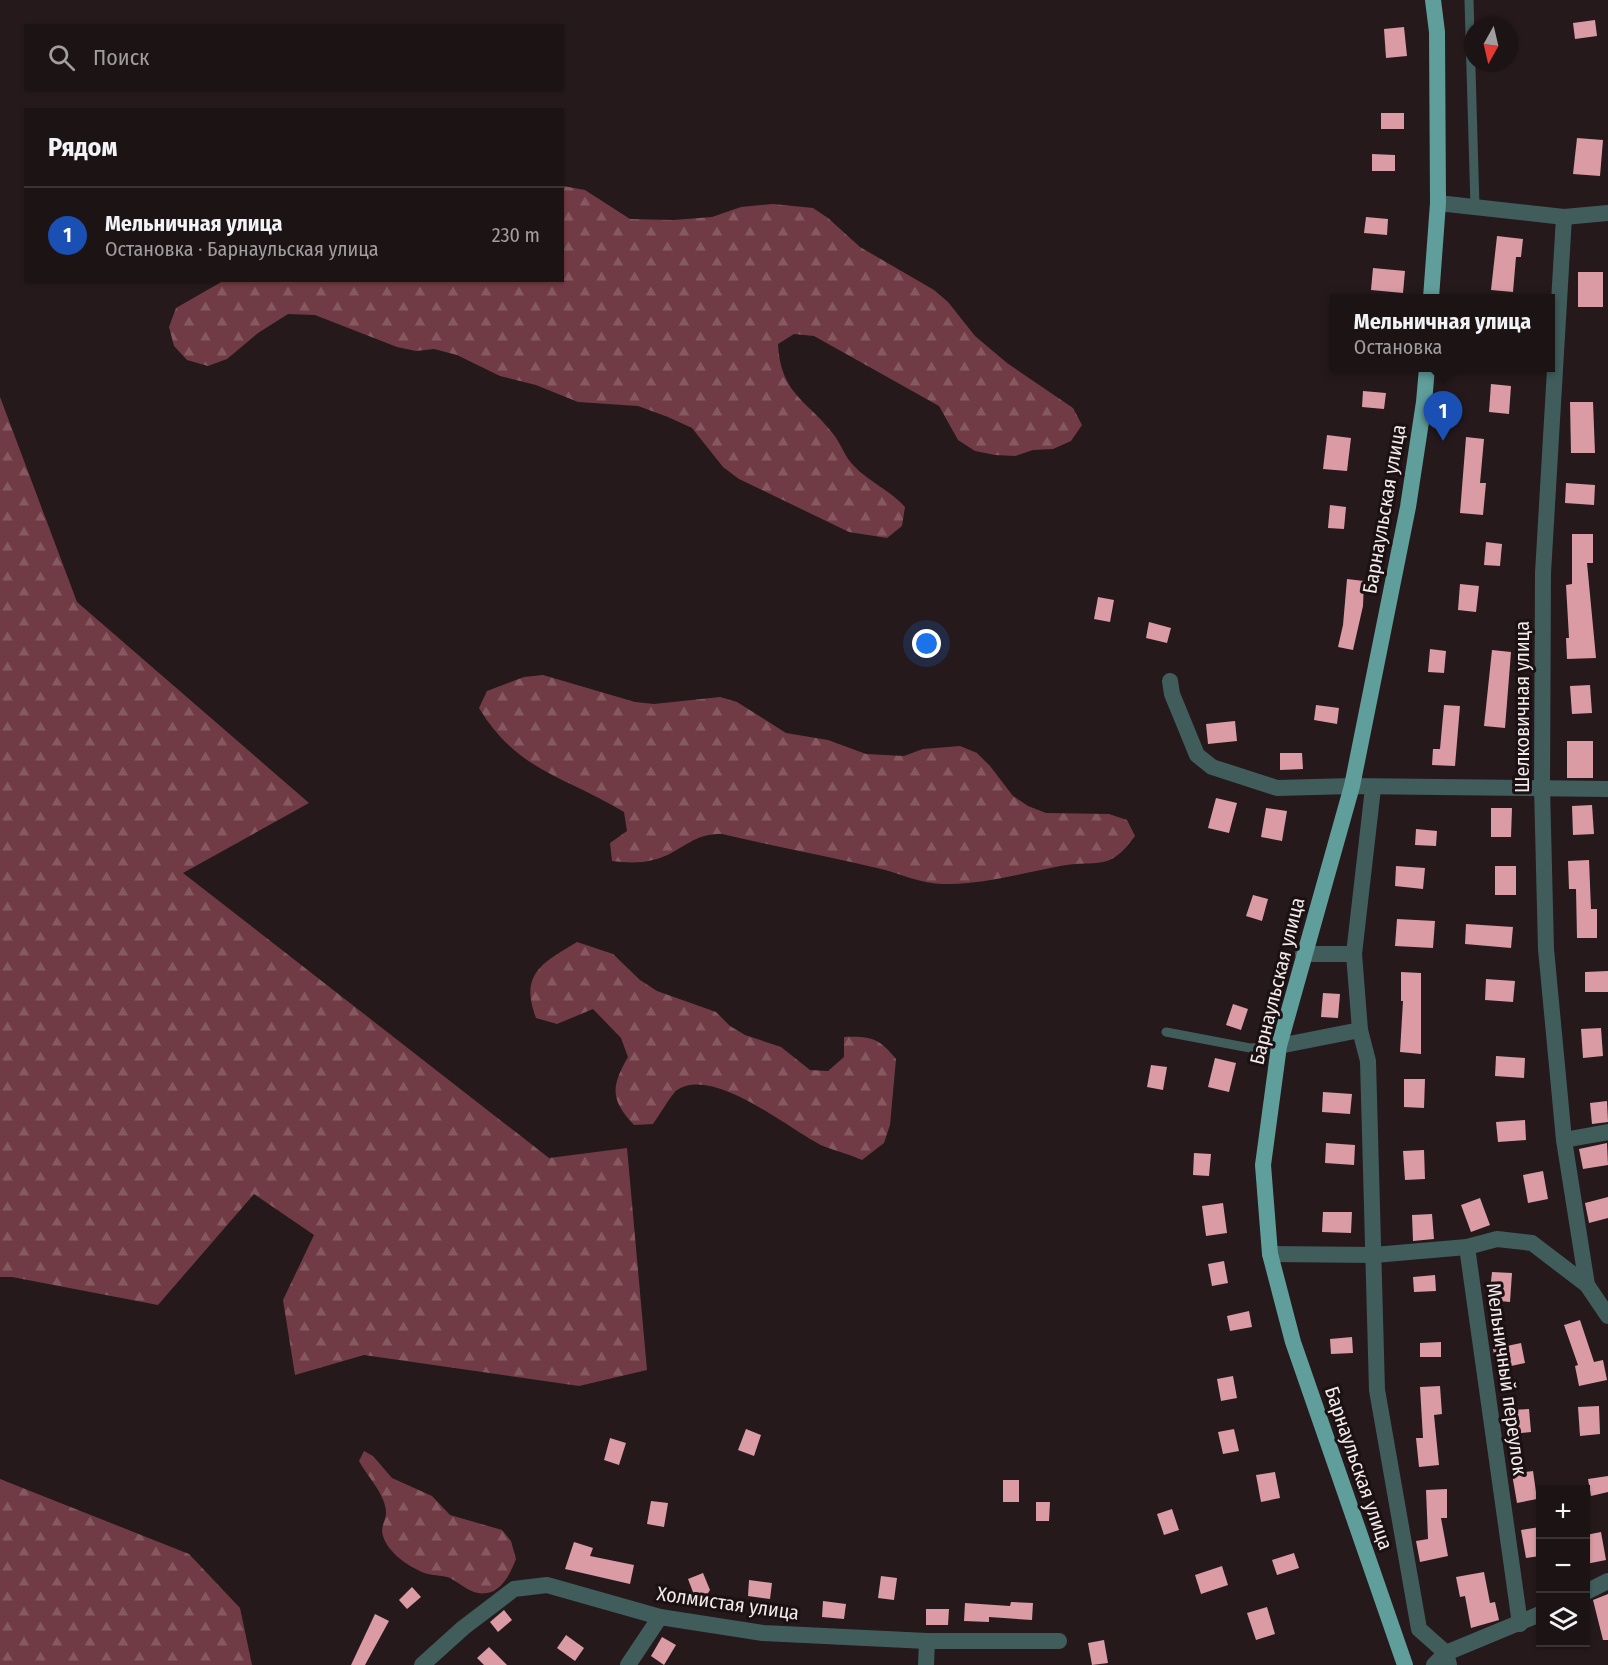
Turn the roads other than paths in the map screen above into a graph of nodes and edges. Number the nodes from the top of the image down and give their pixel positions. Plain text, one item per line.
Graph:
1 (1433, 0) edge
2 (1469, 0) edge
3 (1438, 203) junction
4 (1475, 207) junction
5 (1608, 213) edge
6 (1564, 217) junction
7 (1431, 294) edge
8 (1555, 370) edge
9 (1427, 372) edge
10 (1555, 372) edge
11 (1170, 681) dead end
12 (1352, 786) junction
13 (1542, 787) junction
14 (1373, 788) junction
15 (1608, 789) edge
16 (1303, 954) junction
17 (1354, 954) junction
18 (1360, 1030) junction
19 (1166, 1032) dead end
20 (1279, 1046) junction
21 (1608, 1132) edge
22 (1564, 1140) junction
23 (1467, 1247) junction
24 (1270, 1254) junction
25 (1374, 1255) junction
26 (1587, 1285) junction
27 (1608, 1316) edge
28 (1608, 1581) edge
29 (1590, 1590) edge
30 (1536, 1616) edge
31 (660, 1617) junction
32 (1520, 1624) junction
33 (927, 1641) junction
34 (1059, 1641) dead end
35 (1443, 1661) edge
36 (423, 1665) edge
37 (628, 1665) edge
38 (926, 1665) edge
39 (1405, 1665) edge

1 - 3 main road
2 - 4 lane
3 - 4 street
3 - 7 main road
4 - 6 street
5 - 6 street
6 - 8 street, Шелковичная улица
9 - 12 main road, Барнаульская улица
10 - 13 street, Шелковичная улица
11 - 12 street
12 - 14 street
12 - 16 main road, Барнаульская улица
13 - 14 street
13 - 15 street
13 - 22 street, Шелковичная улица
14 - 17 street
16 - 17 street
16 - 20 main road, Барнаульская улица
17 - 18 street
18 - 20 street
18 - 25 street
19 - 20 lane
20 - 24 main road, Барнаульская улица
21 - 22 street
22 - 26 street, Шелковичная улица
23 - 25 street
23 - 26 street
23 - 32 street, Мельничный переулок
24 - 25 street
24 - 39 main road, Барнаульская улица
25 - 35 street
26 - 27 street, Шелковичная улица
28 - 29 street
30 - 32 street
31 - 33 street, Холмистая улица
31 - 36 street, Холмистая улица
31 - 37 street
32 - 35 street
33 - 34 street, Холмистая улица
33 - 38 street

